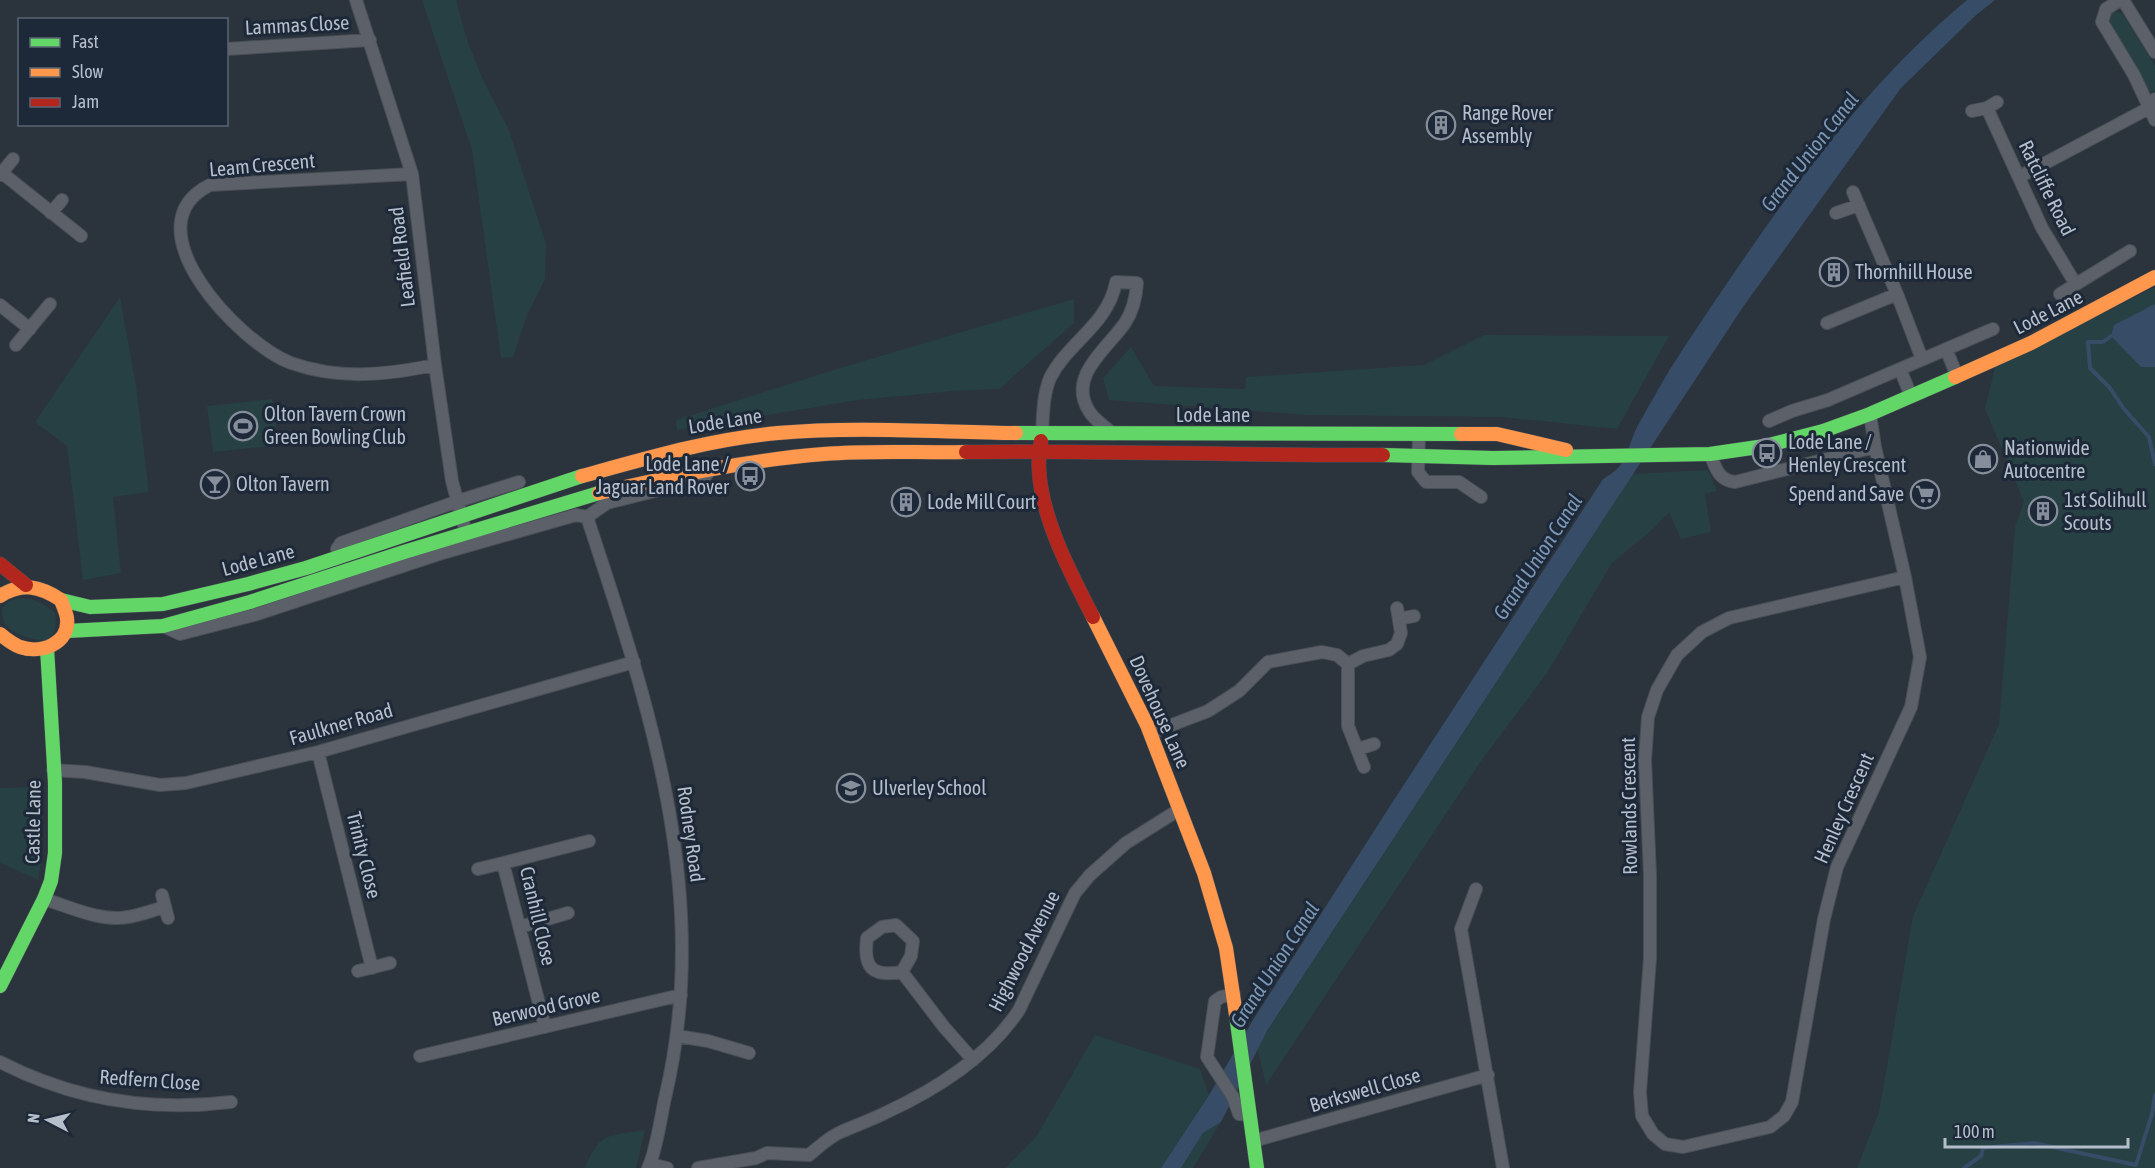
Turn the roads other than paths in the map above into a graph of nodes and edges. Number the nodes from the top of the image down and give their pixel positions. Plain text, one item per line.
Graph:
1 (356, 0) edge
2 (2122, 0) edge
3 (370, 40) junction
4 (228, 49) edge
5 (2155, 52) edge
6 (2152, 104) edge
7 (1972, 111) dead end
8 (2155, 120) edge
9 (13, 159) dead end
10 (1, 174) edge
11 (412, 174) junction
12 (2019, 177) junction
13 (1853, 192) dead end
14 (62, 200) dead end
15 (1859, 205) junction
16 (51, 213) junction
17 (1836, 213) dead end
18 (81, 236) dead end
19 (2130, 251) dead end
20 (2155, 277) edge
21 (2075, 283) junction
22 (1897, 294) junction
23 (2060, 294) dead end
24 (50, 304) dead end
25 (0, 305) edge
26 (1827, 323) dead end
27 (30, 329) junction
28 (1993, 329) dead end
29 (16, 345) dead end
30 (1946, 349) junction
31 (1922, 359) junction
32 (435, 365) junction
33 (1900, 369) junction
34 (1957, 376) junction
35 (1911, 396) junction
36 (1870, 414) junction
37 (1769, 421) dead end
38 (1042, 434) junction
39 (1113, 434) junction
40 (1419, 434) junction
41 (1875, 447) junction
42 (1038, 451) junction
43 (1710, 454) junction
44 (1419, 455) junction
45 (1587, 455) junction
46 (711, 469) junction
47 (519, 482) dead end
48 (1481, 497) dead end
49 (458, 501) junction
50 (462, 515) junction
51 (587, 517) junction
52 (466, 533) junction
53 (341, 555) junction
54 (0, 564) edge
55 (1905, 577) junction
56 (26, 585) junction
57 (0, 596) edge
58 (61, 600) junction
59 (1414, 616) dead end
60 (163, 626) junction
61 (67, 631) junction
62 (2, 639) edge
63 (47, 648) junction
64 (634, 662) junction
65 (1348, 664) junction
66 (1151, 733) junction
67 (1374, 744) dead end
68 (1358, 749) junction
69 (318, 752) junction
70 (1364, 767) dead end
71 (53, 770) junction
72 (1180, 810) junction
73 (589, 841) dead end
74 (503, 864) junction
75 (478, 869) dead end
76 (1476, 889) dead end
77 (44, 899) junction
78 (165, 907) dead end
79 (568, 913) dead end
80 (520, 927) junction
81 (390, 963) dead end
82 (372, 968) junction
83 (358, 971) dead end
84 (902, 972) junction
85 (0, 986) edge
86 (1234, 994) junction
87 (681, 995) junction
88 (545, 1027) junction
89 (677, 1036) junction
90 (749, 1053) dead end
91 (420, 1056) dead end
92 (973, 1060) junction
93 (0, 1062) edge
94 (1488, 1075) junction
95 (231, 1102) dead end
96 (1249, 1115) junction
97 (1253, 1141) junction
98 (1683, 1147) joint
99 (812, 1161) edge
100 (649, 1166) edge
101 (667, 1168) edge
102 (698, 1168) edge
103 (1257, 1168) edge
104 (1503, 1168) edge

1 - 3 street, Leafield Road
2 - 5 street
2 - 6 street
3 - 4 street, Lammas Close
3 - 11 street, Leafield Road
6 - 8 street
6 - 12 street
7 - 12 street, Ratcliffe Road
9 - 10 street
10 - 16 street
11 - 32 street, Leafield Road
11 - 32 street, Leam Crescent
12 - 21 street, Ratcliffe Road
13 - 15 street
14 - 16 street
15 - 17 street
15 - 22 street
16 - 18 street
19 - 21 street, Lode Lane
20 - 34 main road, Lode Lane
21 - 23 street, Lode Lane
22 - 26 street
22 - 31 street
24 - 27 street
25 - 27 street
27 - 29 street
28 - 30 street, Lode Lane
30 - 31 street, Lode Lane
30 - 34 street
31 - 33 street, Lode Lane
32 - 49 street, Leafield Road
33 - 35 street
33 - 37 street, Lode Lane
34 - 35 main road, Lode Lane
35 - 36 main road, Lode Lane
36 - 41 street, Henley Crescent
36 - 43 main road, Lode Lane
38 - 39 main road, Lode Lane
38 - 39 street
38 - 42 main road
38 - 50 main road, Lode Lane
39 - 40 main road, Lode Lane
40 - 44 street
40 - 45 main road, Lode Lane
41 - 43 street
41 - 55 street, Henley Crescent
42 - 44 main road, Lode Lane
42 - 46 main road, Lode Lane
42 - 66 main road, Dovehouse Lane
43 - 45 main road, Lode Lane
44 - 45 main road, Lode Lane
44 - 48 street
46 - 51 street, Lode Lane
46 - 52 main road, Lode Lane
47 - 49 street
49 - 50 street, Leafield Road
49 - 53 street
50 - 52 street, Leafield Road
50 - 53 main road, Lode Lane
51 - 60 street, Lode Lane
51 - 64 street, Rodney Road
52 - 60 main road, Lode Lane
53 - 58 main road, Lode Lane
54 - 56 main road, Lode Lane
55 - 98 street, Henley Crescent
55 - 98 street, Rowlands Crescent
56 - 57 main road
56 - 58 main road, Lode Lane
58 - 61 main road
59 - 65 street
60 - 61 main road, Lode Lane
61 - 63 main road
62 - 63 main road
63 - 71 main road, Castle Lane
64 - 69 street, Faulkner Road
64 - 87 street, Rodney Road
65 - 66 street
65 - 68 street
66 - 72 main road, Dovehouse Lane
67 - 68 street
68 - 70 street
69 - 71 street, Faulkner Road
69 - 82 street, Trinity Close
71 - 77 main road, Castle Lane
72 - 86 main road, Dovehouse Lane
72 - 92 street, Highwood Avenue
73 - 74 street, Cranhill Close
74 - 75 street
74 - 80 street, Cranhill Close
76 - 94 street
77 - 78 street
77 - 85 main road, Castle Lane
79 - 80 street
80 - 88 street, Cranhill Close
81 - 82 street
82 - 83 street
84 - 84 street
84 - 92 street
86 - 96 main road, Dovehouse Lane
86 - 96 street
87 - 88 street, Berwood Grove
87 - 89 street, Rodney Road
88 - 91 street, Berwood Grove
89 - 90 street
89 - 100 street, Rodney Road
92 - 99 street, Highwood Avenue
93 - 95 street, Redfern Close
94 - 97 street, Berkswell Close
94 - 104 street
96 - 97 main road, Dovehouse Lane
97 - 103 main road, Dovehouse Lane
99 - 102 street, Highwood Avenue
100 - 101 street

